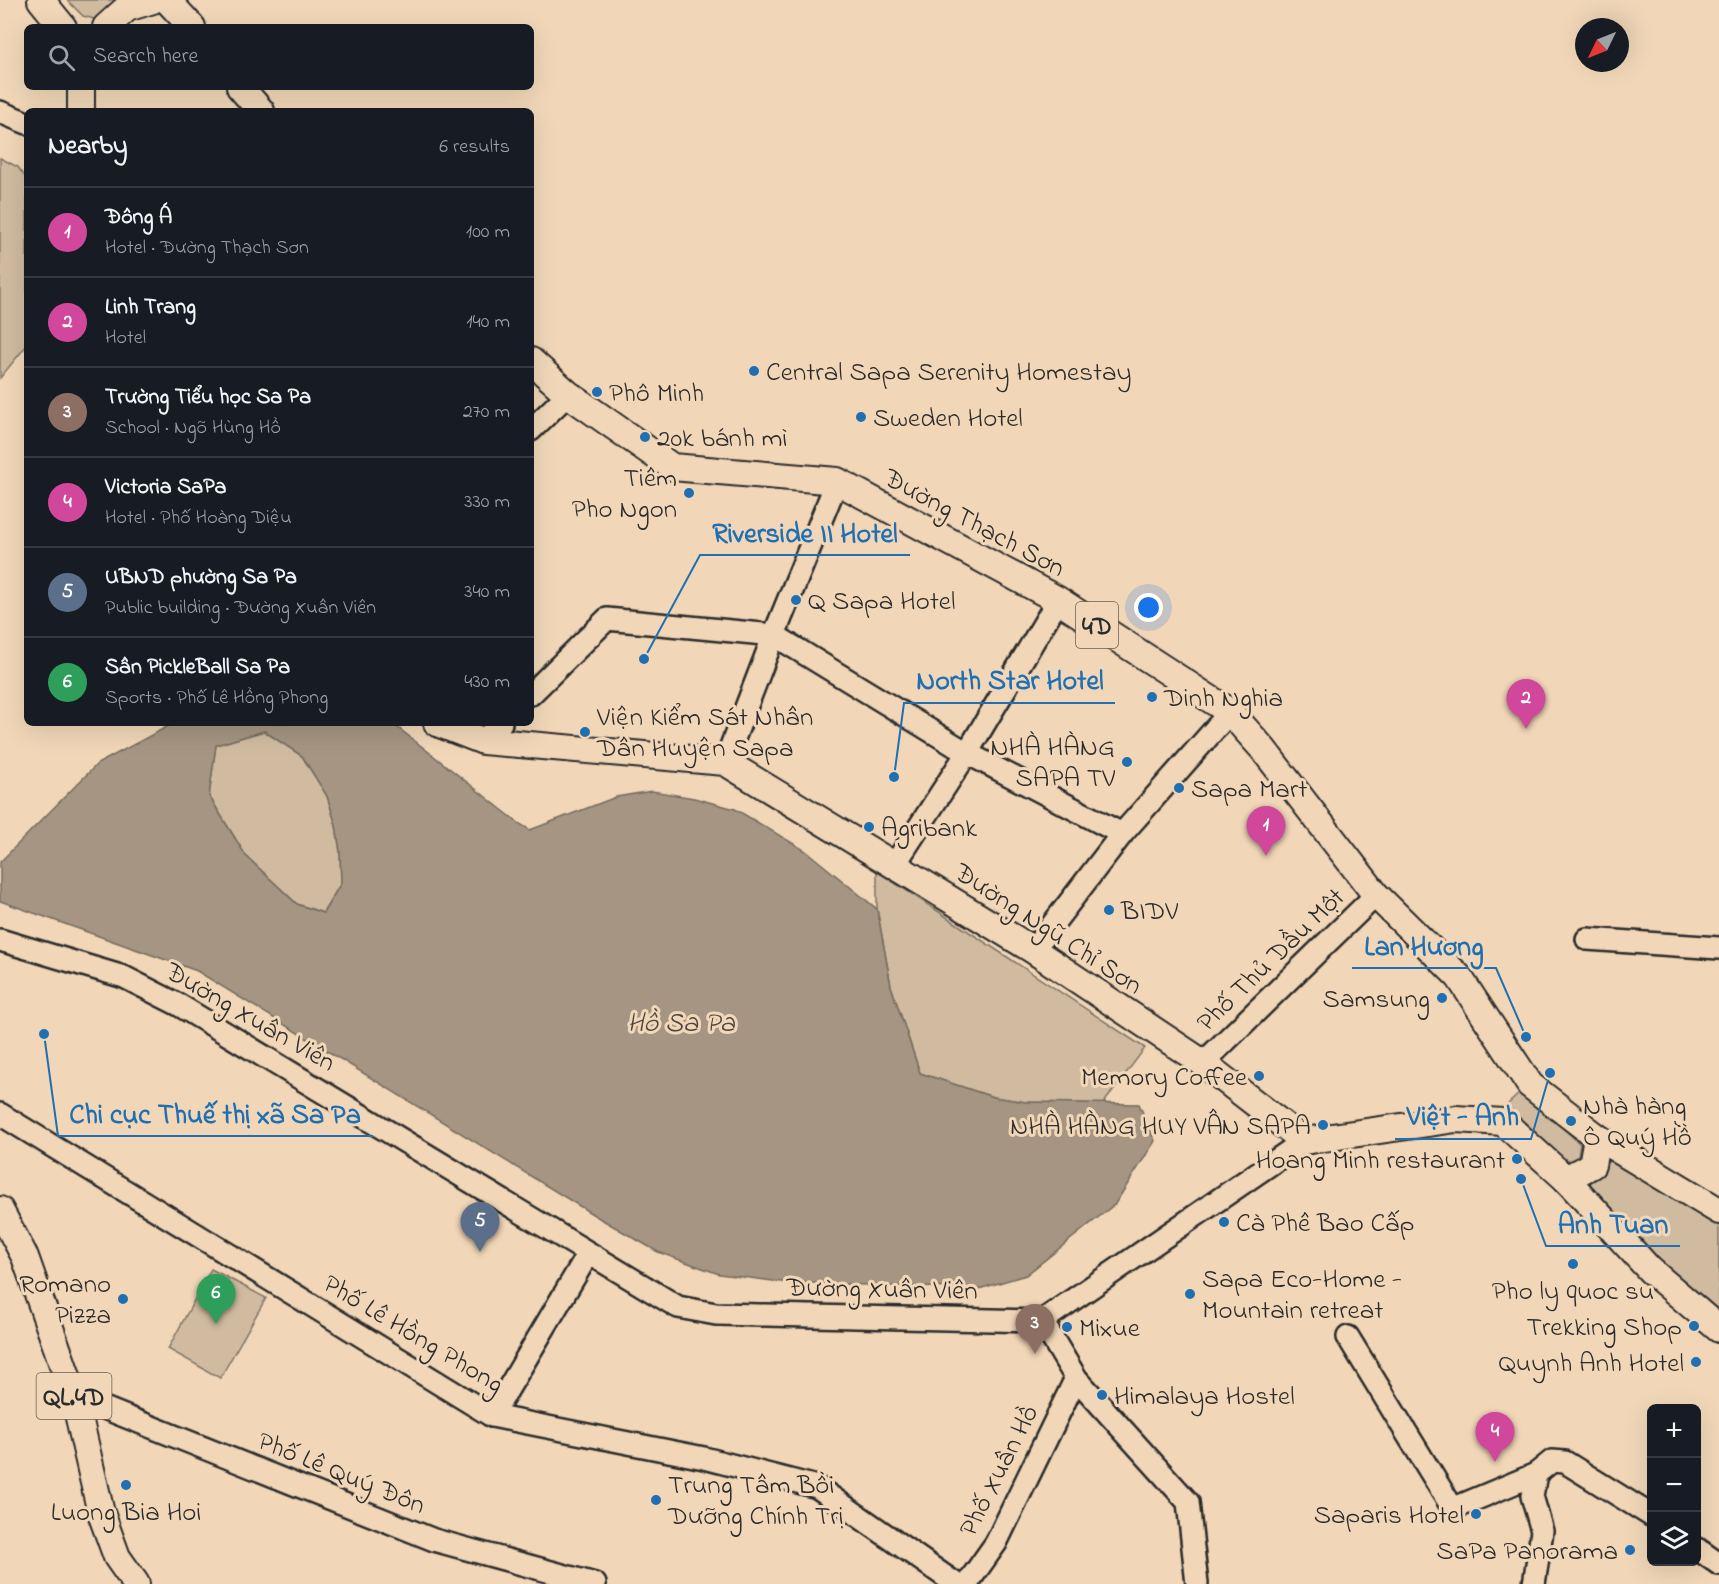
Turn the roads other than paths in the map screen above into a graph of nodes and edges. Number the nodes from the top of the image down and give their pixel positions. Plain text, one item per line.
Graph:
1 (41, 0) edge
2 (153, 0) edge
3 (167, 0) edge
4 (61, 24) edge
5 (109, 24) edge
6 (189, 24) edge
7 (81, 90) edge
8 (243, 90) edge
9 (81, 108) edge
10 (258, 108) edge
11 (0, 111) edge
12 (24, 122) edge
13 (534, 364) edge
14 (568, 394) junction
15 (534, 427) edge
16 (837, 481) junction
17 (1058, 600) junction
18 (774, 635) junction
19 (534, 691) edge
20 (1230, 712) junction
21 (445, 726) edge
22 (498, 726) edge
23 (483, 741) junction
24 (967, 753) junction
25 (725, 762) junction
26 (1122, 834) junction
27 (895, 864) junction
28 (1376, 896) junction
29 (1587, 939) dead end
30 (0, 940) edge
31 (1719, 948) edge
32 (1033, 950) junction
33 (1203, 1063) junction
34 (0, 1114) edge
35 (1597, 1137) junction
36 (1304, 1141) junction
37 (1566, 1179) junction
38 (0, 1210) edge
39 (1719, 1211) edge
40 (588, 1254) junction
41 (1042, 1321) junction
42 (1719, 1329) edge
43 (1348, 1337) dead end
44 (1076, 1378) junction
45 (74, 1396) junction
46 (492, 1416) junction
47 (1536, 1474) junction
48 (1647, 1513) edge
49 (1701, 1551) edge
50 (1719, 1564) edge
51 (136, 1584) edge
52 (595, 1584) edge
53 (956, 1584) edge
54 (967, 1584) edge
55 (1197, 1584) edge
56 (1534, 1584) edge

1 - 4 main road
2 - 5 main road
3 - 6 main road
7 - 9 main road
8 - 10 main road
11 - 12 street
13 - 14 main road, Đường Thạch Sơn / 4D
14 - 15 street
14 - 16 main road, Đường Thạch Sơn / 4D
16 - 17 main road, Đường Thạch Sơn / 4D
16 - 18 street
17 - 20 main road, Đường Thạch Sơn / 4D
17 - 24 street
18 - 19 street
18 - 24 street
18 - 25 street
20 - 26 street
20 - 28 main road, Đường Thạch Sơn / 4D
21 - 23 main road, Đường Ngũ Chỉ Sơn
22 - 23 street
23 - 25 main road, Đường Ngũ Chỉ Sơn
24 - 26 street
24 - 27 street
25 - 27 main road, Đường Ngũ Chỉ Sơn
26 - 32 street
27 - 32 main road, Đường Ngũ Chỉ Sơn
28 - 33 street, Phố Thủ Dầu Một
28 - 35 main road, Đường Thạch Sơn / 4D
29 - 31 street
30 - 40 street, Đường Xuân Viên
32 - 33 main road, Đường Ngũ Chỉ Sơn
33 - 36 main road, Đường Ngũ Chỉ Sơn
34 - 46 street, Phố Lê Hồng Phong
35 - 37 main road
35 - 39 main road, Đường Thạch Sơn
36 - 37 main road
36 - 41 street
37 - 42 main road
38 - 45 main road, QL.4D
40 - 41 street, Đường Xuân Viên
40 - 46 street
41 - 44 street
43 - 47 street
44 - 54 street, Phố Xuân Hồ
44 - 55 street
45 - 51 main road, QL.4D
45 - 52 street, Phố Lê Quý Đôn
46 - 53 street, Phố Lê Hồng Phong
47 - 48 street
47 - 56 street
49 - 50 street

